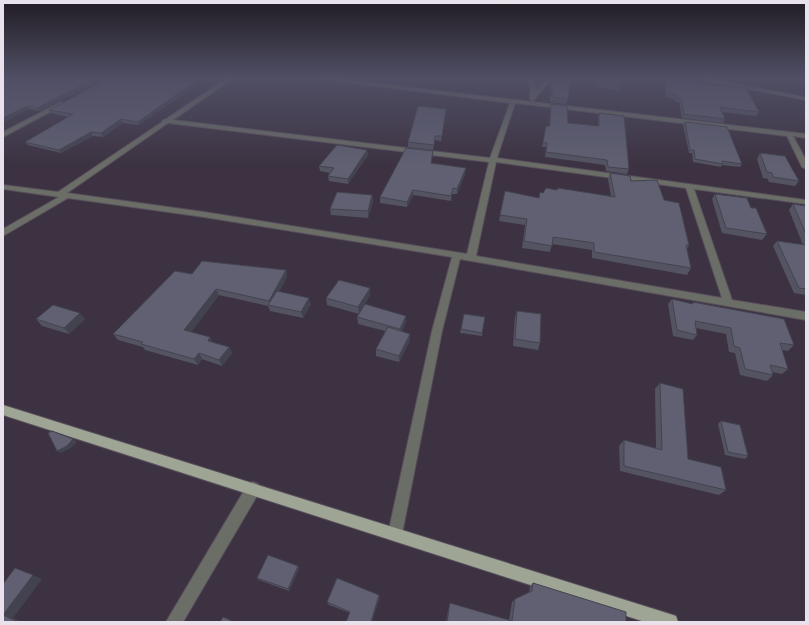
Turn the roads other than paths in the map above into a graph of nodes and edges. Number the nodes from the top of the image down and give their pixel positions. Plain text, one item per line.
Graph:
1 (56, 107) edge
2 (186, 107) edge
3 (512, 107) edge
4 (560, 107) edge
5 (165, 121) junction
6 (789, 134) junction
7 (3, 135) edge
8 (806, 136) edge
9 (493, 160) junction
10 (806, 167) edge
11 (689, 186) junction
12 (3, 187) edge
13 (64, 194) junction
14 (806, 202) edge
15 (3, 233) edge
16 (457, 255) junction
17 (471, 258) junction
18 (728, 302) junction
19 (806, 316) edge
20 (3, 410) edge
21 (254, 489) junction
22 (395, 534) junction
23 (174, 622) edge
24 (670, 622) edge

1 - 7 street
2 - 5 street
3 - 9 street
4 - 6 street
5 - 9 street
5 - 13 street
6 - 8 street
6 - 10 street
9 - 11 street
9 - 17 street
11 - 14 street
11 - 18 street
12 - 13 street
13 - 15 street
13 - 16 street
16 - 17 street
16 - 22 street
17 - 18 street
18 - 19 street
20 - 21 main road
21 - 22 main road
21 - 23 street
22 - 24 main road

